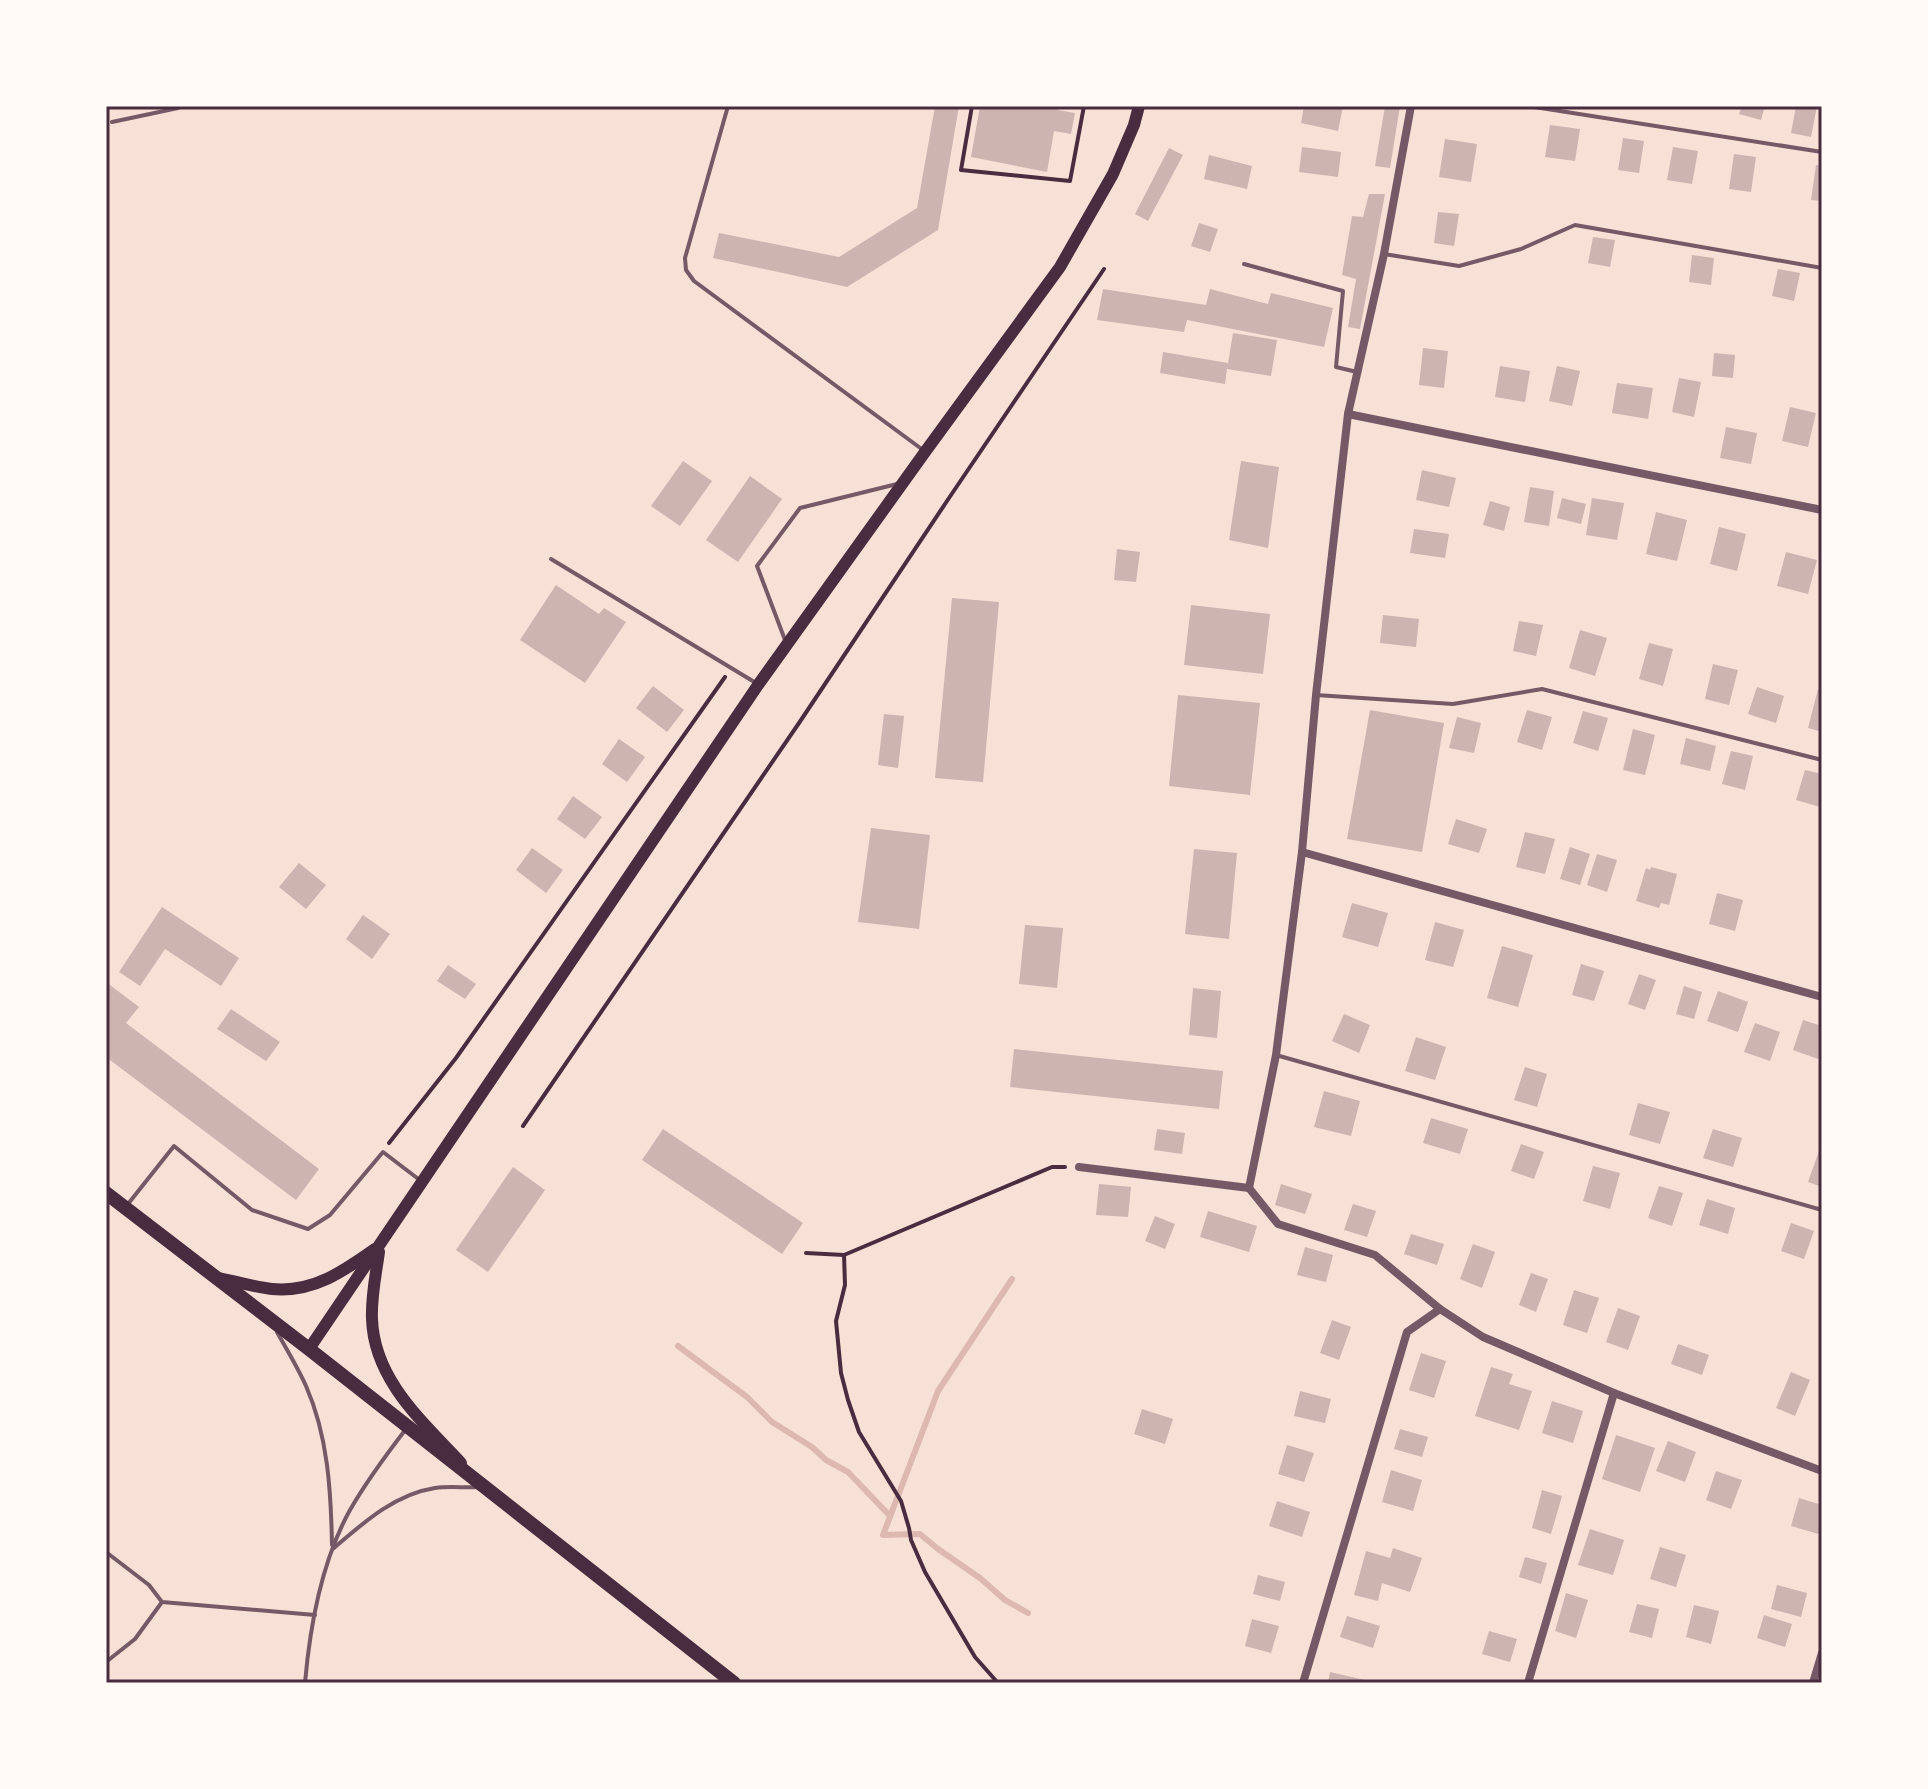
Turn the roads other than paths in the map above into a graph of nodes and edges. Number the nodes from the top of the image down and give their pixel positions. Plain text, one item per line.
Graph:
1 (178, 106) edge
2 (728, 106) edge
3 (1139, 106) edge
4 (1411, 106) edge
5 (1528, 106) edge
6 (112, 122) dead end
7 (1822, 152) edge
8 (1384, 254) junction
9 (1244, 264) dead end
10 (1822, 268) edge
11 (1357, 372) junction
12 (1348, 414) junction
13 (925, 452) junction
14 (903, 483) junction
15 (1822, 510) edge
16 (551, 559) dead end
17 (787, 644) junction
18 (758, 685) junction
19 (1316, 695) junction
20 (1822, 760) edge
21 (1302, 852) junction
22 (1822, 997) edge
23 (1276, 1055) junction
24 (1079, 1167) road end
25 (423, 1182) junction
26 (1249, 1188) junction
27 (106, 1193) edge
28 (125, 1207) junction
29 (1822, 1210) edge
30 (381, 1244) junction
31 (216, 1278) junction
32 (1440, 1309) junction
33 (270, 1319) junction
34 (309, 1349) junction
35 (1614, 1393) junction
36 (407, 1427) junction
37 (1822, 1471) edge
38 (484, 1487) junction
39 (332, 1549) junction
40 (106, 1552) edge
41 (162, 1602) junction
42 (315, 1615) junction
43 (1822, 1653) edge
44 (106, 1662) edge
45 (305, 1683) edge
46 (734, 1683) edge
47 (1303, 1683) edge
48 (1528, 1683) edge
49 (1813, 1683) edge

1 - 6 lane
2 - 13 lane
3 - 13 main road
4 - 8 street
5 - 7 lane
8 - 10 lane
8 - 11 street
9 - 11 lane
11 - 12 street
12 - 15 street
12 - 19 street
13 - 14 main road
14 - 17 main road
14 - 17 lane
16 - 18 lane
17 - 18 main road
18 - 25 main road
19 - 20 lane
19 - 21 street
21 - 22 street
21 - 23 street
23 - 26 street
23 - 29 lane
24 - 26 street
25 - 28 lane
25 - 30 main road
26 - 32 street
27 - 28 highway
28 - 31 highway
30 - 31 main road
30 - 34 main road
30 - 38 main road
31 - 33 highway
32 - 35 street
32 - 47 street
33 - 34 highway
33 - 39 lane
34 - 36 highway
35 - 37 street
35 - 48 street
36 - 38 highway
36 - 39 lane
38 - 39 lane
38 - 46 highway
39 - 42 lane
40 - 41 lane
41 - 42 lane
41 - 44 lane
42 - 45 lane
43 - 49 street

